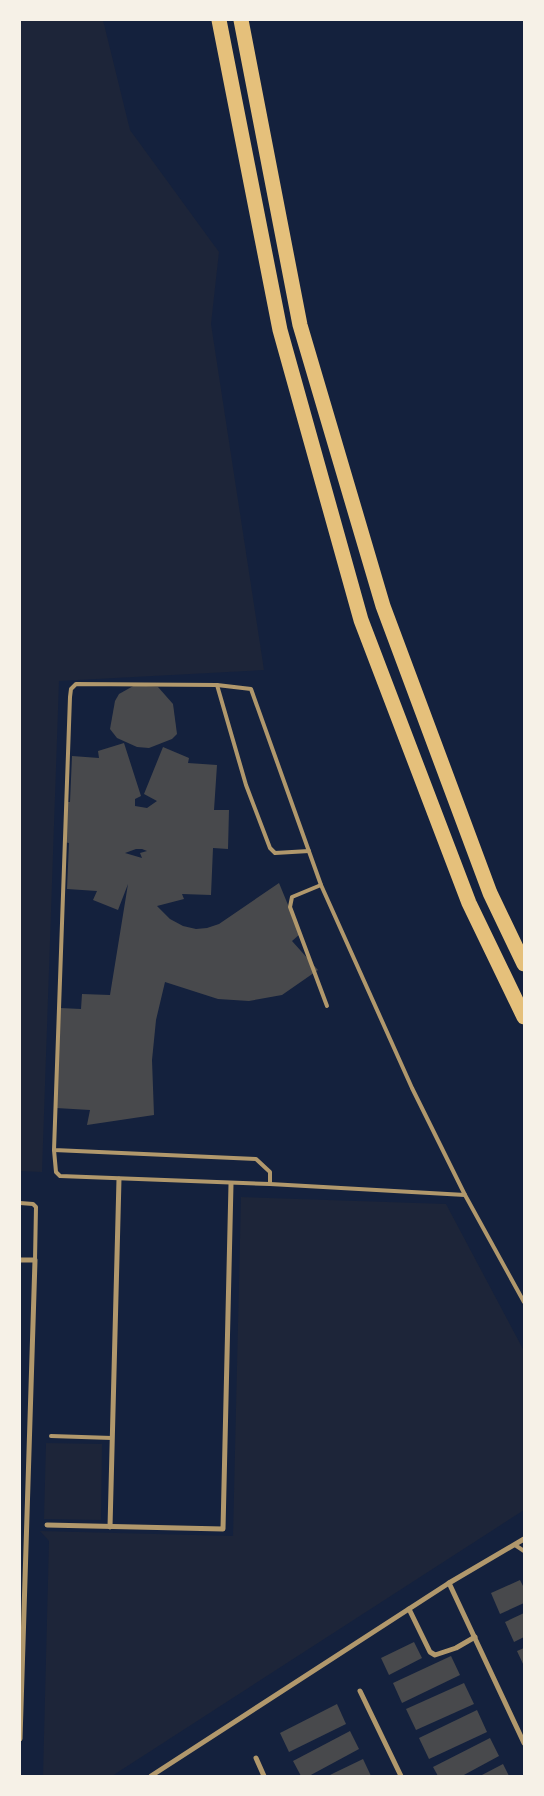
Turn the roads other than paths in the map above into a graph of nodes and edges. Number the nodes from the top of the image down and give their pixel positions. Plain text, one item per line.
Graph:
1 (219, 20) edge
2 (241, 20) edge
3 (217, 685) junction
4 (309, 851) junction
5 (321, 885) junction
6 (524, 964) edge
7 (327, 1006) dead end
8 (524, 1017) edge
9 (54, 1150) junction
10 (119, 1179) junction
11 (232, 1184) junction
12 (270, 1184) junction
13 (465, 1195) junction
14 (20, 1204) edge
15 (20, 1260) edge
16 (35, 1260) junction
17 (524, 1302) edge
18 (51, 1436) dead end
19 (112, 1438) junction
20 (47, 1525) dead end
21 (110, 1527) junction
22 (524, 1539) edge
23 (515, 1545) junction
24 (524, 1550) edge
25 (449, 1583) junction
26 (409, 1609) junction
27 (475, 1637) junction
28 (21, 1677) edge
29 (360, 1691) dead end
30 (20, 1739) edge
31 (524, 1743) edge
32 (256, 1758) dead end
33 (150, 1776) edge
34 (264, 1776) edge
35 (401, 1776) edge

1 - 8 highway
2 - 6 highway
3 - 4 lane
3 - 4 lane
3 - 9 lane
4 - 5 lane
5 - 7 lane
5 - 13 lane
9 - 10 lane
9 - 12 lane
10 - 11 lane
10 - 19 street
11 - 12 lane
11 - 21 street
12 - 13 lane
13 - 17 lane
14 - 16 lane
15 - 16 street
16 - 28 street
18 - 19 lane
19 - 21 street
20 - 21 street
22 - 23 street
23 - 24 lane
23 - 25 street
25 - 26 street
25 - 27 street
26 - 27 street
26 - 33 street
27 - 31 street
28 - 30 street
29 - 35 street
32 - 34 street

